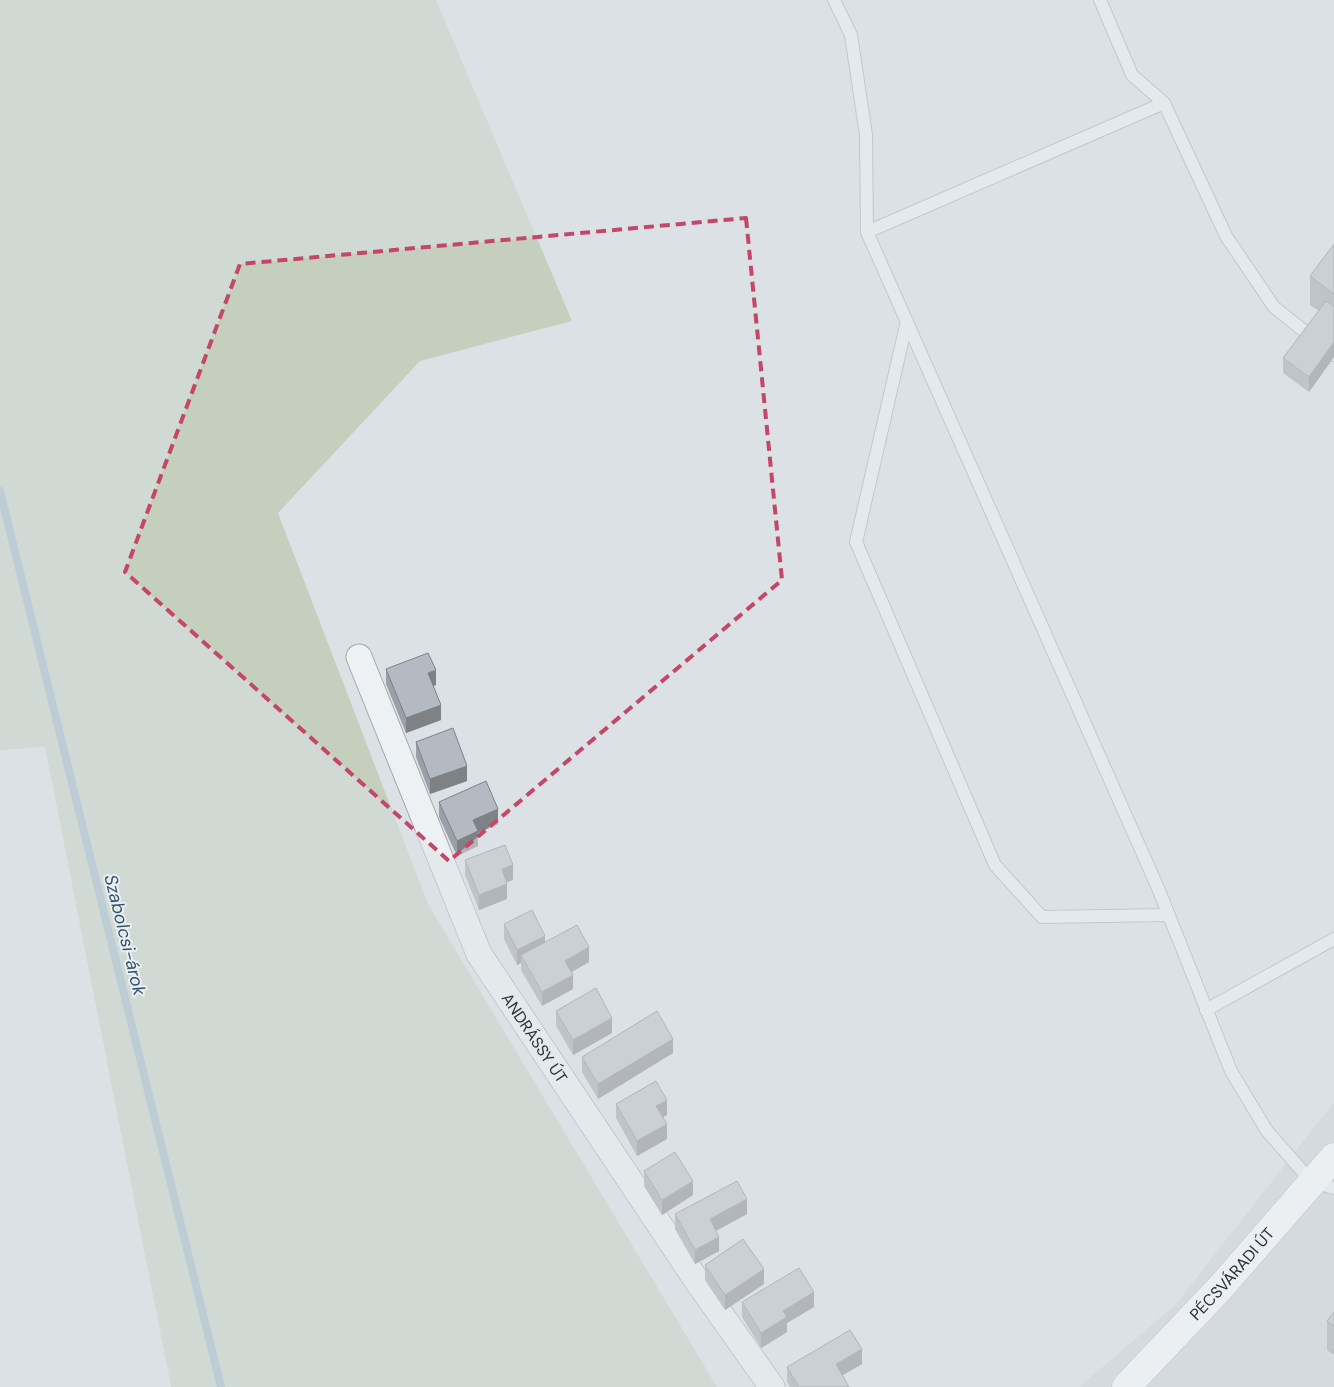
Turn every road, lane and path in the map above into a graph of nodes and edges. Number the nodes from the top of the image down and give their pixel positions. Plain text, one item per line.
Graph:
1 (834, 0) edge
2 (1100, 0) edge
3 (1164, 102) junction
4 (867, 232) junction
5 (907, 321) junction
6 (1334, 355) edge
7 (359, 657) dead end
8 (1169, 915) junction
9 (1334, 939) edge
10 (1206, 1010) junction
11 (1334, 1157) edge
12 (1323, 1185) edge
13 (772, 1387) edge
14 (1126, 1387) edge

1 - 4 lane
2 - 3 lane
3 - 4 lane
3 - 6 lane
4 - 5 lane
5 - 8 lane
5 - 8 lane
7 - 13 street, ANDRÁSSY ÚT
8 - 10 lane
9 - 10 lane
10 - 12 lane
11 - 12 main road, PÉCSVÁRADI ÚT
12 - 14 main road, PÉCSVÁRADI ÚT

